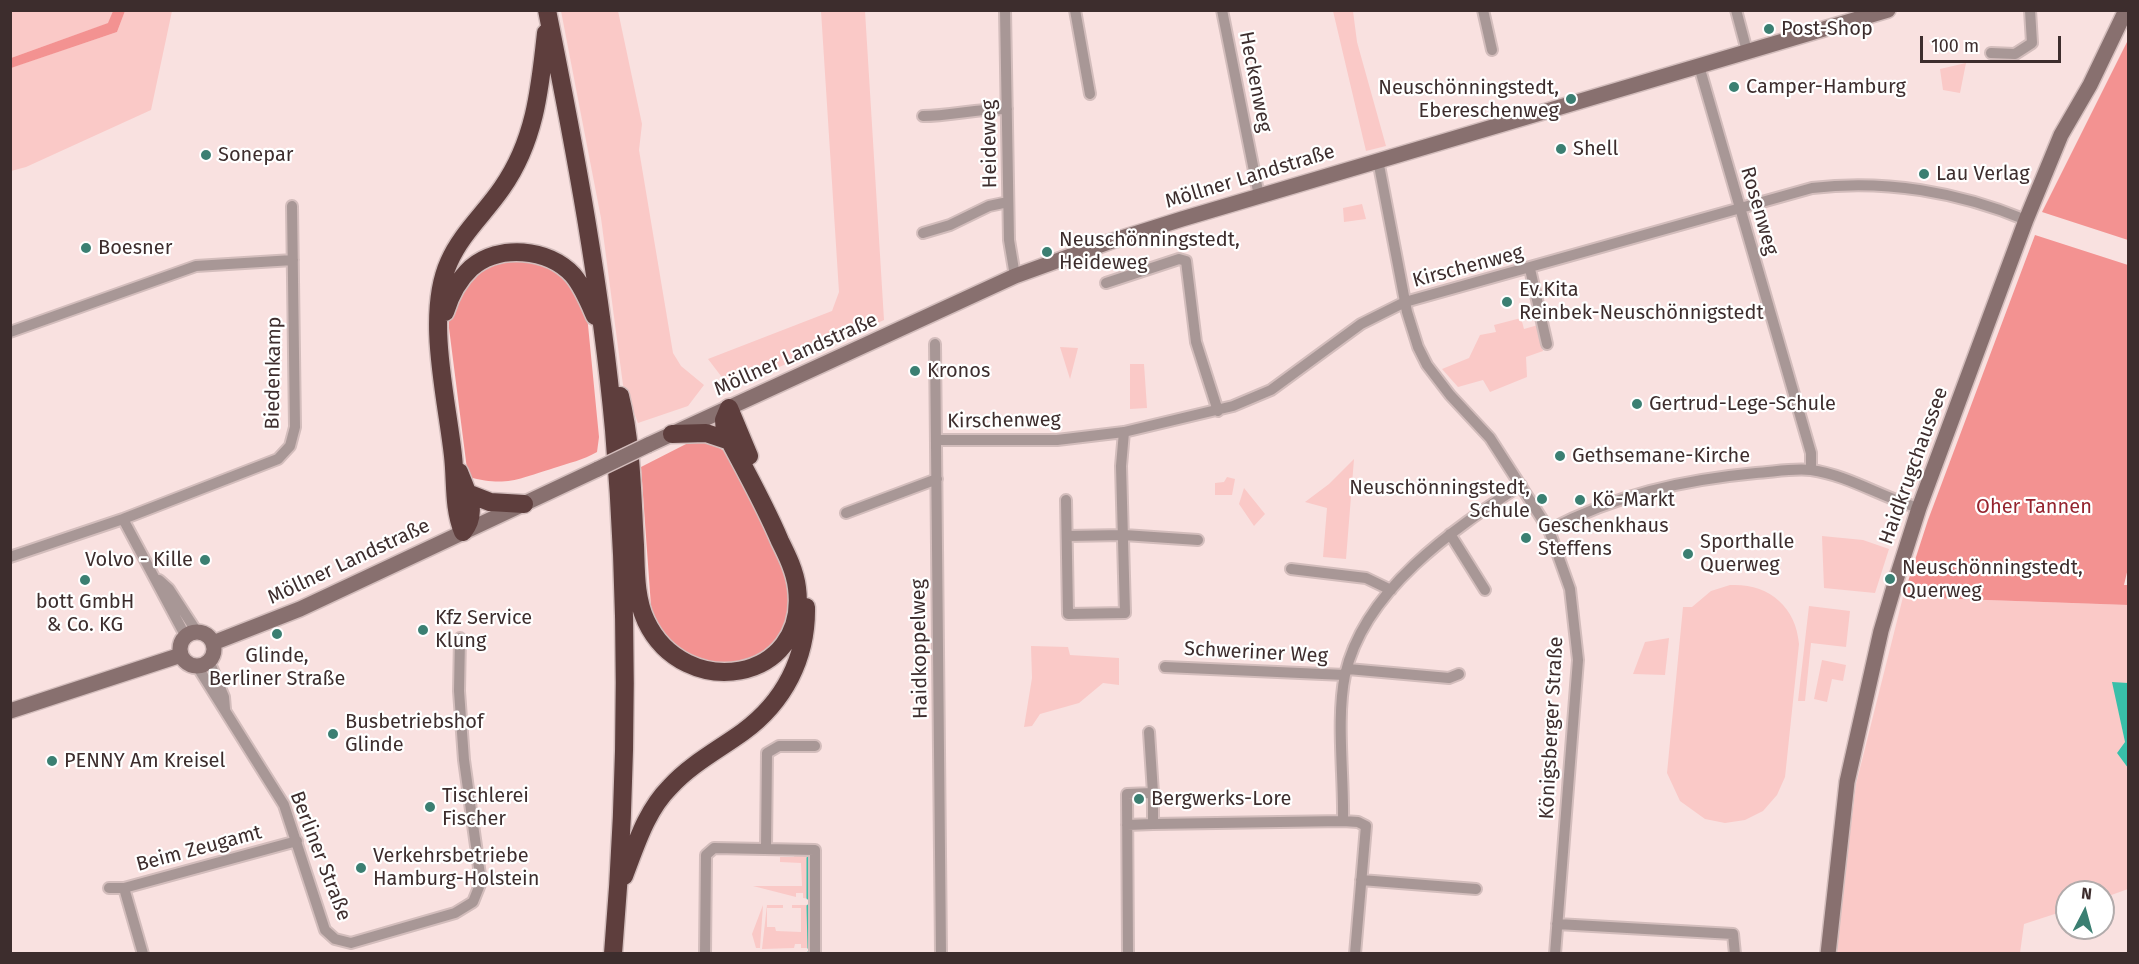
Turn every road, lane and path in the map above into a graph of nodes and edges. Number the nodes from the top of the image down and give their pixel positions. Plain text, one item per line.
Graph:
1 (1005, 10) edge
2 (1075, 10) edge
3 (1222, 10) edge
4 (1483, 10) edge
5 (1736, 10) edge
6 (1888, 10) edge
7 (2030, 10) edge
8 (548, 13) edge
9 (2123, 13) edge
10 (1492, 50) dead end
11 (1748, 51) junction
12 (1991, 53) dead end
13 (1699, 66) junction
14 (1090, 94) dead end
15 (1007, 109) junction
16 (923, 116) dead end
17 (1378, 160) junction
18 (1259, 196) junction
19 (1008, 202) junction
20 (292, 206) dead end
21 (1738, 207) junction
22 (2026, 220) junction
23 (923, 233) dead end
24 (293, 260) junction
25 (1530, 269) junction
26 (1015, 276) junction
27 (1106, 283) dead end
28 (1405, 302) junction
29 (440, 325) junction
30 (602, 331) junction
31 (10, 332) edge
32 (935, 344) dead end
33 (1547, 344) dead end
34 (606, 361) junction
35 (729, 408) junction
36 (1218, 411) junction
37 (1124, 432) junction
38 (672, 434) junction
39 (937, 440) junction
40 (730, 441) junction
41 (454, 458) junction
42 (1811, 470) junction
43 (937, 479) junction
44 (1521, 486) junction
45 (467, 493) junction
46 (1066, 500) dead end
47 (524, 504) junction
48 (1919, 508) junction
49 (846, 513) dead end
50 (123, 519) junction
51 (1549, 530) junction
52 (463, 532) junction
53 (1124, 534) junction
54 (1450, 534) junction
55 (1067, 536) junction
56 (1198, 540) dead end
57 (10, 557) edge
58 (1291, 569) dead end
59 (1391, 590) junction
60 (1485, 590) dead end
61 (191, 635) junction
62 (460, 638) dead end
63 (213, 643) junction
64 (181, 655) junction
65 (203, 664) junction
66 (1165, 667) dead end
67 (1347, 672) junction
68 (1459, 674) dead end
69 (10, 711) edge
70 (1149, 732) dead end
71 (815, 746) dead end
72 (1153, 793) junction
73 (1343, 821) junction
74 (1153, 824) junction
75 (1127, 825) junction
76 (297, 842) junction
77 (766, 849) junction
78 (1361, 880) junction
79 (109, 888) dead end
80 (124, 888) junction
81 (1476, 889) dead end
82 (618, 891) junction
83 (1557, 924) junction
84 (143, 954) edge
85 (613, 954) edge
86 (705, 954) edge
87 (815, 954) edge
88 (940, 954) edge
89 (1128, 954) edge
90 (1355, 954) edge
91 (1555, 954) edge
92 (1735, 954) edge
93 (1828, 954) edge

1 - 15 street, Heideweg
2 - 14 street
3 - 18 street, Heckenweg
4 - 10 street
5 - 11 street
6 - 11 main road, Möllner Landstraße
7 - 12 street
8 - 29 highway
8 - 30 highway
9 - 22 main road, Haidkrugchaussee
11 - 13 main road, Möllner Landstraße
13 - 17 main road, Möllner Landstraße
13 - 21 street, Rosenweg
15 - 16 street
15 - 19 street, Heideweg
17 - 18 main road, Möllner Landstraße
17 - 28 street, Königsberger Straße
18 - 26 main road, Möllner Landstraße
19 - 23 street
19 - 26 street, Heideweg
20 - 24 street, Biedenkamp
21 - 22 street, Kirschenweg
21 - 25 street, Kirschenweg
21 - 42 street, Rosenweg
22 - 48 main road, Haidkrugchaussee
24 - 31 street
24 - 50 street, Biedenkamp
25 - 28 street, Kirschenweg
25 - 33 street
26 - 35 main road, Möllner Landstraße
27 - 36 street
28 - 36 street, Kirschenweg
28 - 44 street, Königsberger Straße
29 - 30 highway
29 - 41 highway
30 - 34 highway
32 - 39 street, Haidkoppelweg
34 - 40 highway
34 - 82 highway
35 - 38 main road, Möllner Landstraße
35 - 40 highway
35 - 82 highway
36 - 37 street, Kirschenweg
37 - 39 street, Kirschenweg
37 - 53 street
38 - 40 highway
38 - 47 main road, Möllner Landstraße, bridge
39 - 43 street, Haidkoppelweg
41 - 45 highway
41 - 52 highway
42 - 48 street
42 - 51 street
43 - 49 street
43 - 88 street, Haidkoppelweg
44 - 51 street, Königsberger Straße
44 - 54 street
45 - 47 highway
45 - 52 highway
46 - 55 street
47 - 52 main road, Möllner Landstraße
48 - 93 main road, Haidkrugchaussee
50 - 57 street, Biedenkamp
50 - 61 street
51 - 83 street, Königsberger Straße
52 - 63 main road, Möllner Landstraße
53 - 55 street
53 - 55 street
53 - 56 street
54 - 59 street
54 - 60 street
58 - 59 street
59 - 67 street
61 - 63 main road
61 - 64 main road
62 - 76 street, Berliner Straße
63 - 65 main road
64 - 65 main road
64 - 69 main road
65 - 76 street, Berliner Straße
66 - 67 street, Schweriner Weg
67 - 68 street, Schweriner Weg
67 - 73 street
70 - 72 street
71 - 77 street
72 - 74 street
72 - 75 street
73 - 74 street
73 - 78 street
74 - 75 street
75 - 89 street
76 - 80 street, Beim Zeugamt
77 - 86 street
77 - 87 street
78 - 81 street
78 - 90 street
79 - 80 street, Beim Zeugamt
80 - 84 street
82 - 85 highway
83 - 91 street, Königsberger Straße
83 - 92 street

